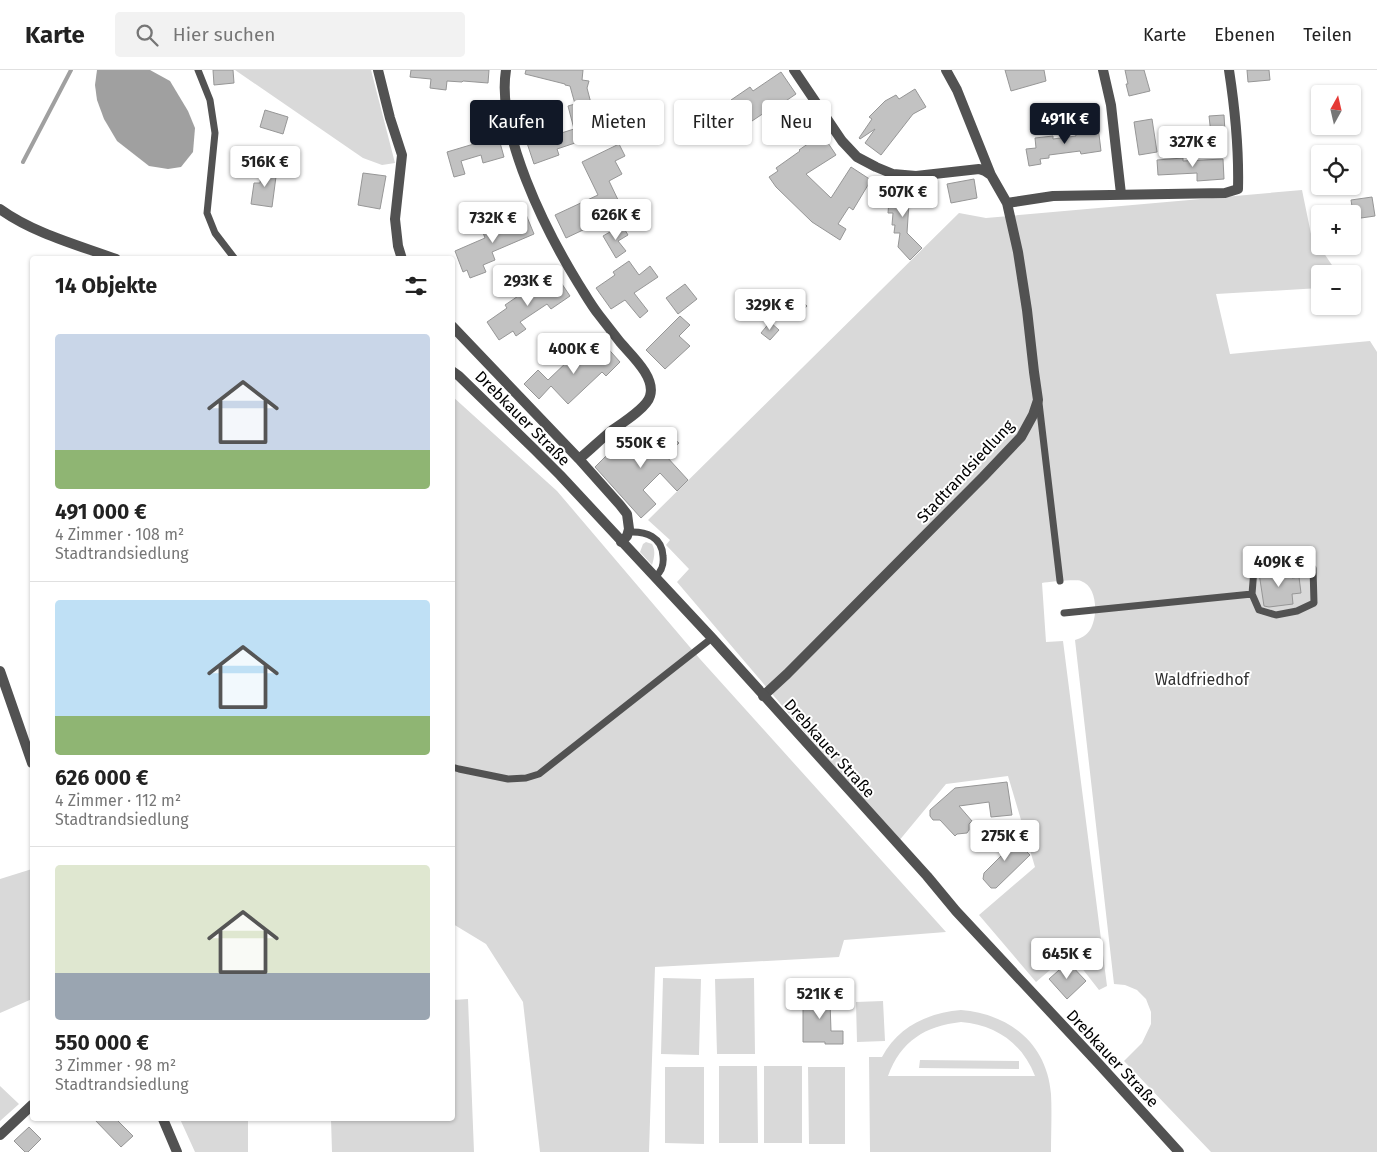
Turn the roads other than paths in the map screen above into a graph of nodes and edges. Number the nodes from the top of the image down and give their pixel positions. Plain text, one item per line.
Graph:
1 (198, 70) edge
2 (378, 70) edge
3 (506, 70) edge
4 (794, 70) edge
5 (946, 70) edge
6 (1102, 70) edge
7 (1229, 70) edge
8 (992, 175) junction
9 (1121, 194) junction
10 (1007, 203) junction
11 (0, 209) edge
12 (108, 256) edge
13 (233, 256) edge
14 (401, 256) edge
15 (455, 329) edge
16 (455, 373) edge
17 (1038, 400) junction
18 (579, 458) junction
19 (629, 532) junction
20 (621, 542) junction
21 (655, 577) junction
22 (1060, 581) dead end
23 (1252, 594) junction
24 (1064, 613) dead end
25 (712, 638) junction
26 (0, 671) edge
27 (763, 696) junction
28 (30, 757) edge
29 (455, 768) edge
30 (30, 1108) edge
31 (164, 1121) edge
32 (0, 1134) edge
33 (177, 1152) edge
34 (1179, 1152) edge

1 - 13 lane
2 - 14 street
3 - 18 street
4 - 8 street
5 - 8 street, Stadtrandsiedlung
6 - 9 street
7 - 9 street
8 - 10 street, Stadtrandsiedlung
9 - 10 street
10 - 17 street, Stadtrandsiedlung
11 - 12 street
15 - 18 street
16 - 20 street, Drebkauer Straße
17 - 22 lane
17 - 27 street, Stadtrandsiedlung
18 - 19 street
19 - 20 street
19 - 21 lane
20 - 21 street, Drebkauer Straße
21 - 25 street, Drebkauer Straße
23 - 23 lane
23 - 24 lane
25 - 27 street, Drebkauer Straße
25 - 29 lane
26 - 28 street
27 - 34 street, Drebkauer Straße
30 - 32 street
31 - 33 street

